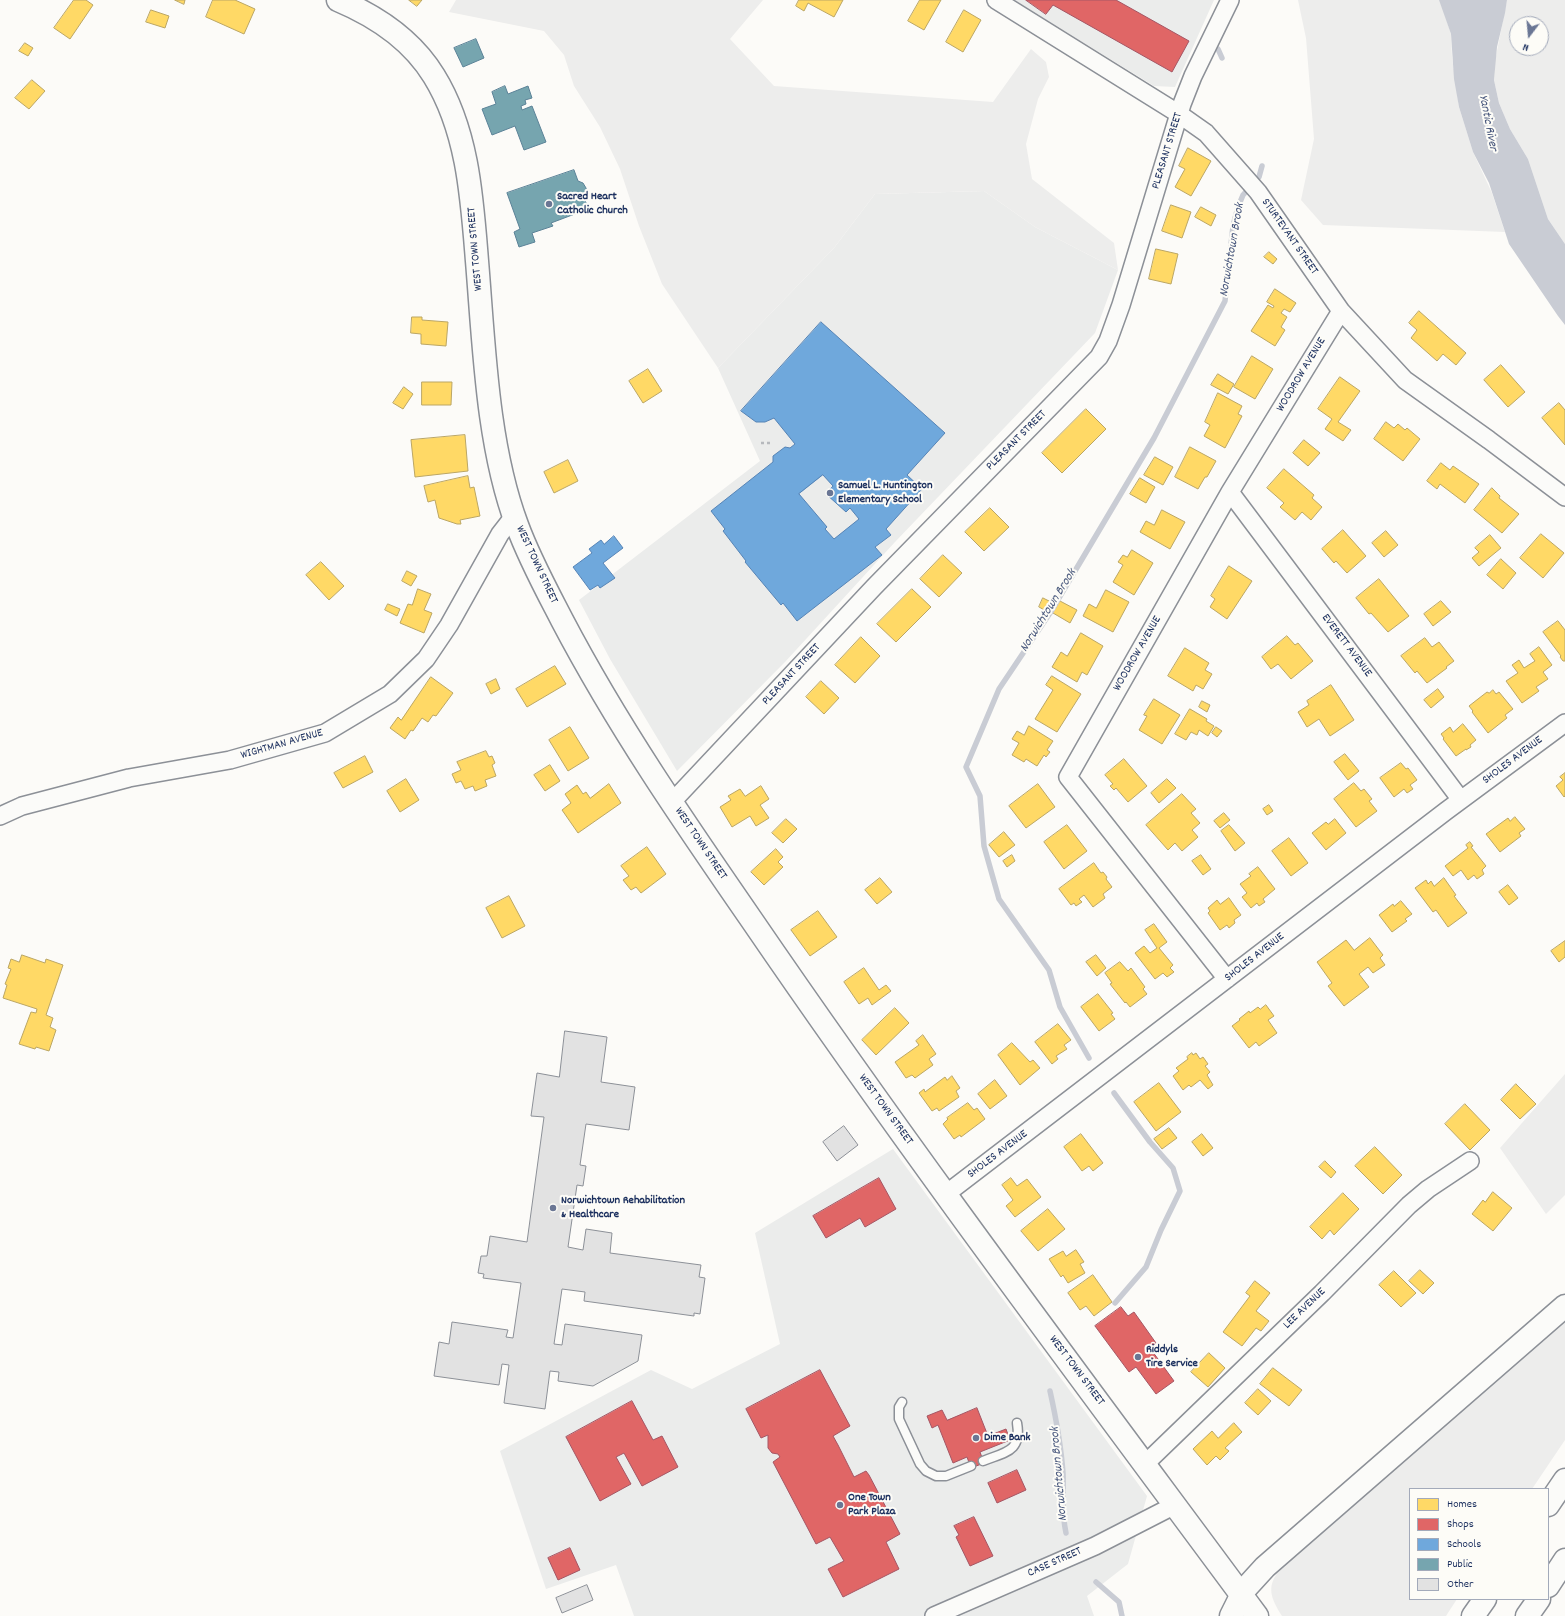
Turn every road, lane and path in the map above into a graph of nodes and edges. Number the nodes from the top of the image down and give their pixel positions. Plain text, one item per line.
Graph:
1 (338, 0) edge
2 (996, 0) edge
3 (1230, 0) edge
4 (1179, 114) junction
5 (1341, 311) junction
6 (761, 443) dead end
7 (770, 443) dead end
8 (1230, 492) junction
9 (1565, 497) edge
10 (514, 516) junction
11 (1565, 723) edge
12 (1462, 800) junction
13 (672, 802) junction
14 (0, 816) edge
15 (1227, 979) junction
16 (1470, 1161) dead end
17 (946, 1194) junction
18 (1565, 1306) edge
19 (902, 1402) dead end
20 (1017, 1423) dead end
21 (983, 1461) dead end
22 (1145, 1464) junction
23 (971, 1466) dead end
24 (1565, 1480) edge
25 (1549, 1504) edge
26 (1175, 1505) junction
27 (1565, 1560) edge
28 (1549, 1584) edge
29 (1241, 1595) junction
30 (1484, 1600) edge
31 (1538, 1600) edge
32 (934, 1616) edge
33 (1231, 1616) edge
34 (1257, 1616) edge
35 (1473, 1616) edge
36 (1527, 1616) edge

1 - 10 main road, WEST TOWN STREET
2 - 4 street, STURTEVANT STREET
3 - 4 street, PLEASANT STREET
4 - 5 street, STURTEVANT STREET
4 - 13 street, PLEASANT STREET
5 - 8 street, WOODROW AVENUE
5 - 9 street, STURTEVANT STREET
6 - 7 path
8 - 12 street, EVERETT AVENUE
8 - 15 street, WOODROW AVENUE
10 - 13 main road, WEST TOWN STREET
10 - 14 street, WIGHTMAN AVENUE
11 - 12 street, SHOLES AVENUE
12 - 15 street, SHOLES AVENUE
13 - 17 main road, WEST TOWN STREET
15 - 17 street, SHOLES AVENUE
16 - 22 street, LEE AVENUE
17 - 22 main road, WEST TOWN STREET
18 - 29 main road
19 - 23 lane
20 - 21 lane
22 - 26 main road, WEST TOWN STREET
24 - 25 main road
26 - 29 main road, WEST TOWN STREET
26 - 32 street, CASE STREET
27 - 28 main road
29 - 33 main road
29 - 34 main road, WEST TOWN STREET
30 - 35 main road
31 - 36 main road

